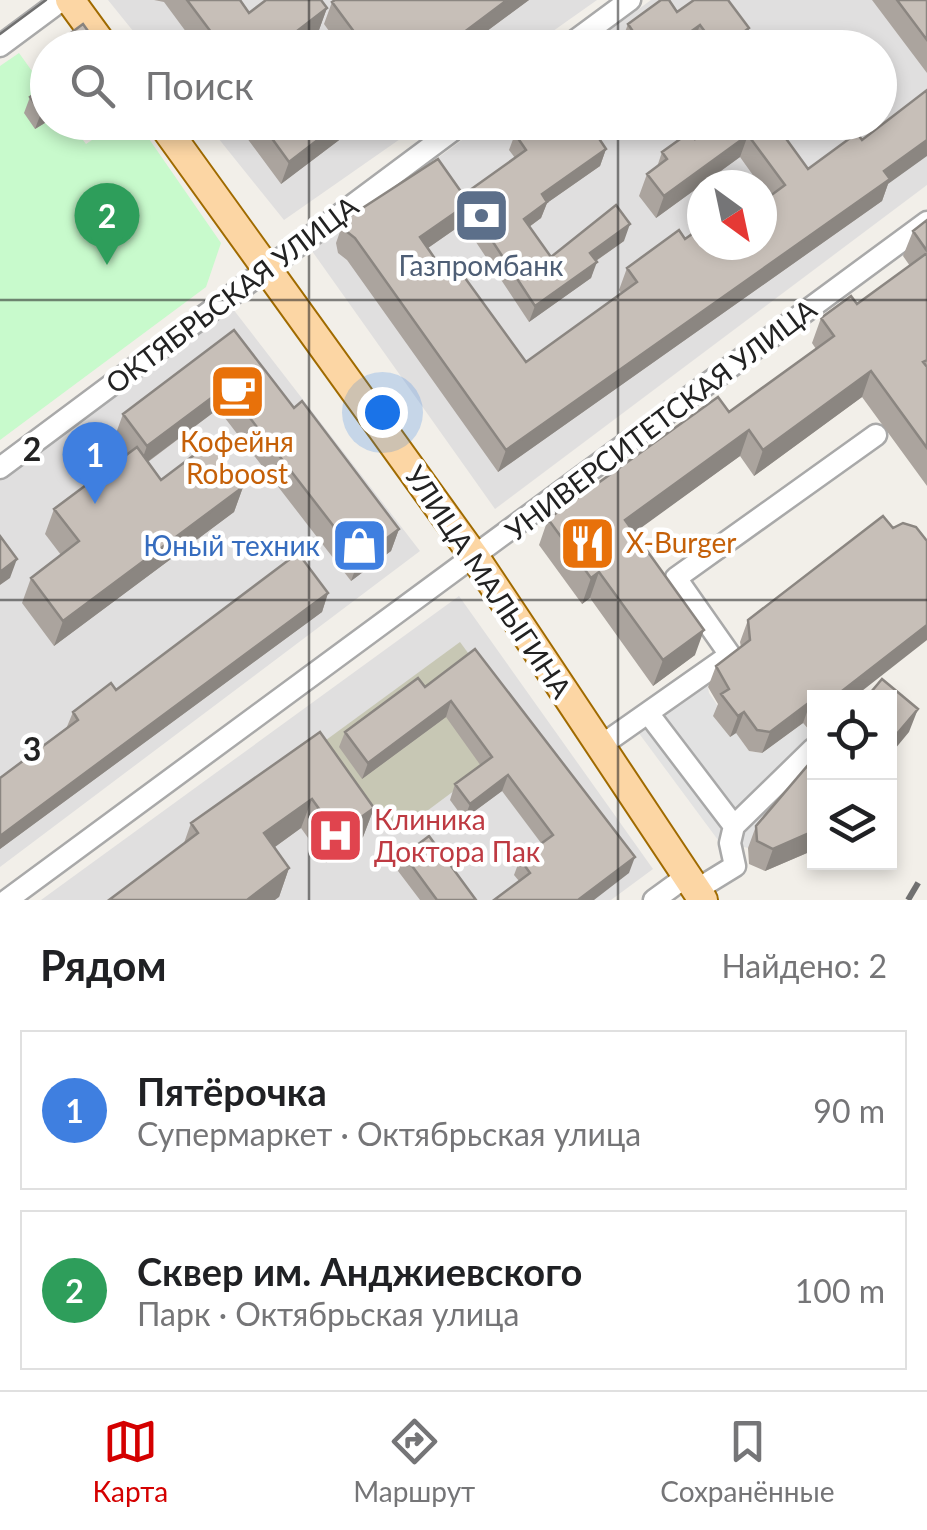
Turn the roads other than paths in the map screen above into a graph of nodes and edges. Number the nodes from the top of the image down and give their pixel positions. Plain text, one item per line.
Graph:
1 (66, 0) edge
2 (630, 0) edge
3 (90, 30) edge
4 (590, 30) edge
5 (0, 46) edge
6 (174, 140) edge
7 (440, 140) edge
8 (927, 222) edge
9 (269, 266) junction
10 (876, 435) dead end
11 (0, 468) edge
12 (476, 558) junction
13 (648, 713) junction
14 (600, 748) junction
15 (807, 755) edge
16 (734, 826) junction
17 (695, 889) edge
18 (7, 900) edge
19 (654, 900) edge

1 - 3 main road
1 - 5 street
2 - 4 street
6 - 9 main road, УЛИЦА МАЛЫГИНА
7 - 9 street, ОКТЯБРЬСКАЯ УЛИЦА
8 - 12 street, УНИВЕРСИТЕТСКАЯ УЛИЦА
9 - 11 street, ОКТЯБРЬСКАЯ УЛИЦА
9 - 12 main road, УЛИЦА МАЛЫГИНА
10 - 13 street
12 - 14 main road, УЛИЦА МАЛЫГИНА
12 - 18 street, УНИВЕРСИТЕТСКАЯ УЛИЦА
13 - 14 street
13 - 16 street
14 - 17 main road, УЛИЦА МАЛЫГИНА
15 - 16 street
16 - 17 street
17 - 19 street

